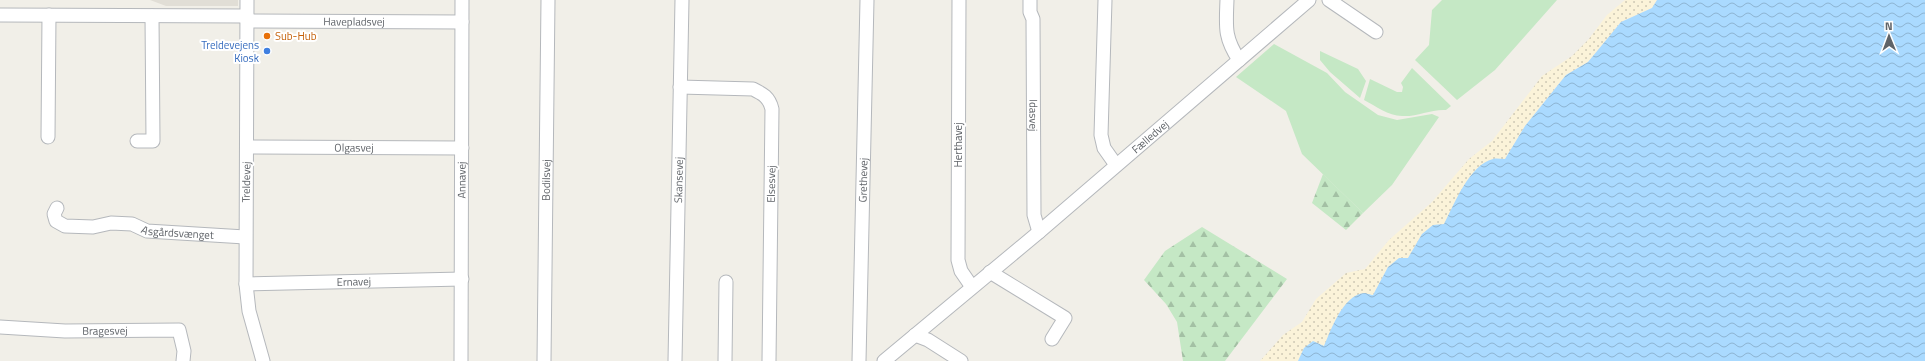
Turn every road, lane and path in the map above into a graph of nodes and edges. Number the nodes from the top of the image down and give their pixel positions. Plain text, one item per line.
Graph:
1 (247, 0) edge
2 (462, 0) edge
3 (548, 0) edge
4 (682, 0) edge
5 (866, 0) edge
6 (959, 0) edge
7 (1030, 0) edge
8 (1105, 0) edge
9 (1227, 0) edge
10 (1308, 0) edge
11 (1329, 0) edge
12 (0, 15) edge
13 (49, 15) junction
14 (152, 16) junction
15 (247, 19) junction
16 (462, 22) junction
17 (1376, 32) dead end
18 (1239, 60) junction
19 (680, 87) junction
20 (48, 137) dead end
21 (137, 141) dead end
22 (247, 147) junction
23 (462, 148) junction
24 (1116, 165) junction
25 (57, 208) dead end
26 (1039, 232) junction
27 (245, 237) junction
28 (990, 272) junction
29 (462, 279) junction
30 (726, 282) dead end
31 (246, 284) junction
32 (972, 287) junction
33 (0, 327) edge
34 (915, 335) junction
35 (1052, 339) dead end
36 (183, 361) edge
37 (263, 361) edge
38 (461, 361) edge
39 (544, 361) edge
40 (675, 361) edge
41 (725, 361) edge
42 (769, 361) edge
43 (859, 361) edge
44 (884, 361) edge
45 (961, 361) edge

1 - 15 street, Treldevej
2 - 16 street, Annavej
3 - 39 street, Bodilsvej
4 - 19 street, Skansevej
5 - 43 street, Grethevej
6 - 32 street, Herthavej
7 - 26 street, Idasvej
8 - 24 street
9 - 18 street
10 - 18 street, Fælledvej
11 - 17 street
12 - 13 street, Havepladsvej
13 - 14 street, Havepladsvej
13 - 20 street
14 - 15 street, Havepladsvej
14 - 21 street
15 - 16 street, Havepladsvej
15 - 22 street, Treldevej
16 - 23 street, Annavej
18 - 24 street, Fælledvej
19 - 40 street, Skansevej
19 - 42 street, Elsesvej
22 - 23 street, Olgasvej
22 - 27 street, Treldevej
23 - 29 street, Annavej
24 - 26 street, Fælledvej
25 - 27 street, Asgårdsvænget
26 - 28 street, Fælledvej
27 - 31 street, Treldevej
28 - 32 street, Fælledvej
28 - 35 street
29 - 31 street, Ernavej
29 - 38 street, Annavej
30 - 41 street
31 - 37 street, Treldevej
32 - 34 street, Fælledvej
33 - 36 street, Bragesvej
34 - 44 street, Fælledvej
34 - 45 street

